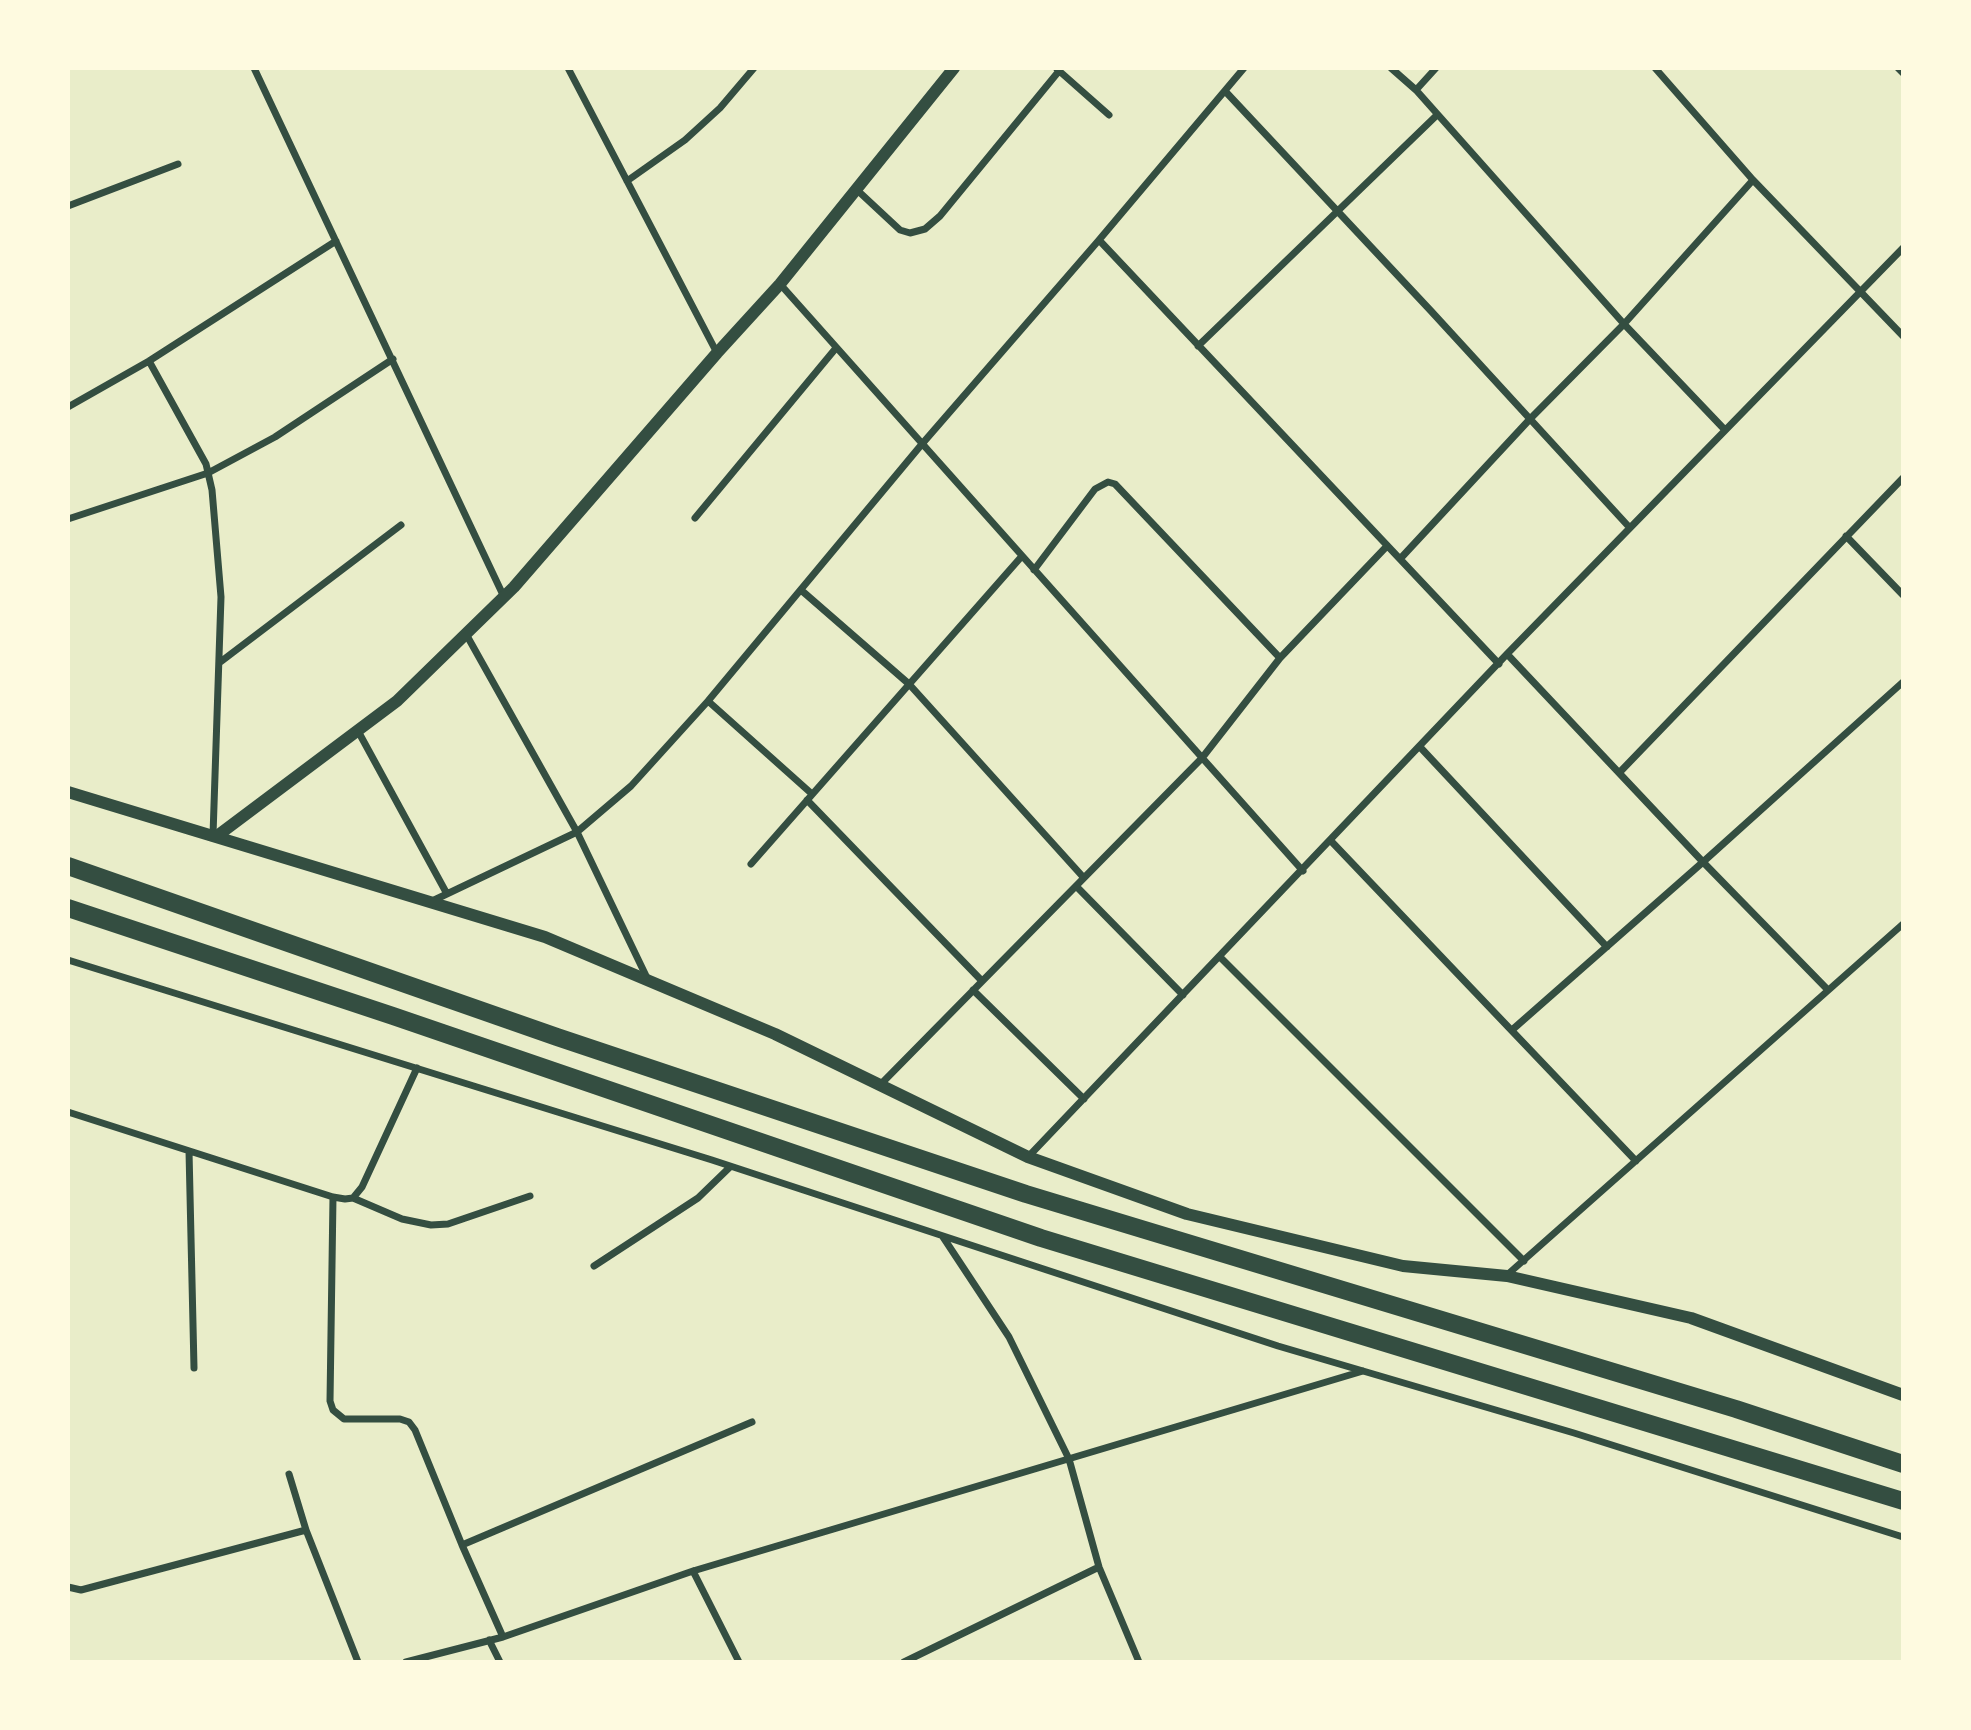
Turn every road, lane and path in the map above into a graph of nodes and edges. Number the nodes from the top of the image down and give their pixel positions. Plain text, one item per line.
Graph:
1 (254, 68) edge
2 (568, 68) edge
3 (754, 68) edge
4 (954, 68) edge
5 (1391, 68) edge
6 (1436, 68) edge
7 (1656, 68) edge
8 (1898, 68) edge
9 (1243, 69) edge
10 (1057, 70) edge
11 (1903, 73) edge
12 (1416, 90) junction
13 (1225, 91) junction
14 (1109, 115) dead end
15 (1437, 115) junction
16 (178, 164) dead end
17 (1753, 180) junction
18 (627, 181) junction
19 (855, 189) junction
20 (68, 206) edge
21 (1339, 211) junction
22 (1099, 240) junction
23 (336, 241) junction
24 (1903, 248) edge
25 (780, 284) junction
26 (1860, 290) junction
27 (1624, 324) junction
28 (1903, 336) edge
29 (1198, 346) junction
30 (835, 348) junction
31 (717, 353) junction
32 (393, 359) junction
33 (149, 361) junction
34 (68, 407) edge
35 (1530, 419) junction
36 (1725, 430) junction
37 (922, 444) junction
38 (208, 473) junction
39 (1903, 478) edge
40 (695, 518) dead end
41 (68, 519) edge
42 (401, 525) dead end
43 (1630, 528) junction
44 (1846, 537) junction
45 (1387, 546) junction
46 (1022, 556) junction
47 (1400, 559) junction
48 (1034, 570) junction
49 (801, 590) junction
50 (1903, 595) edge
51 (504, 597) junction
52 (466, 634) junction
53 (1507, 654) junction
54 (1280, 658) junction
55 (219, 663) junction
56 (1499, 664) junction
57 (1903, 682) edge
58 (909, 684) junction
59 (708, 701) junction
60 (358, 731) junction
61 (1420, 747) junction
62 (1202, 758) junction
63 (1619, 773) junction
64 (68, 792) edge
65 (810, 797) junction
66 (577, 832) junction
67 (215, 836) junction
68 (1331, 841) junction
69 (1703, 862) junction
70 (751, 864) dead end
71 (68, 866) edge
72 (1303, 871) junction
73 (1084, 878) junction
74 (1076, 886) junction
75 (447, 894) junction
76 (430, 902) junction
77 (68, 908) edge
78 (1903, 923) edge
79 (1607, 947) junction
80 (1220, 957) junction
81 (68, 960) edge
82 (649, 981) junction
83 (982, 981) junction
84 (974, 990) junction
85 (1828, 990) junction
86 (1183, 996) junction
87 (1512, 1030) junction
88 (417, 1068) junction
89 (880, 1085) junction
90 (1084, 1099) junction
91 (68, 1112) edge
92 (189, 1151) junction
93 (1028, 1157) junction
94 (1636, 1161) junction
95 (730, 1167) junction
96 (530, 1196) dead end
97 (333, 1197) junction
98 (353, 1198) junction
99 (943, 1236) junction
100 (1524, 1261) junction
101 (594, 1266) dead end
102 (1507, 1276) junction
103 (194, 1367) dead end
104 (1364, 1371) junction
105 (1903, 1395) edge
106 (751, 1422) dead end
107 (1069, 1459) junction
108 (1903, 1464) edge
109 (289, 1474) dead end
110 (1903, 1501) edge
111 (306, 1530) junction
112 (1903, 1536) edge
113 (462, 1545) junction
114 (1099, 1567) junction
115 (693, 1571) junction
116 (68, 1587) edge
117 (502, 1637) junction
118 (489, 1640) junction
119 (358, 1662) edge
120 (406, 1662) edge
121 (500, 1662) edge
122 (740, 1662) edge
123 (904, 1662) edge
124 (1139, 1662) edge

1 - 23 street
2 - 18 street
3 - 18 street
4 - 19 street
5 - 12 street
6 - 12 street
7 - 17 street
8 - 11 street
9 - 13 street
10 - 14 street
10 - 19 street
12 - 15 street
13 - 21 street
13 - 22 street
15 - 21 street
15 - 27 street
16 - 20 street
17 - 26 street
17 - 27 street
18 - 31 street
19 - 25 street
21 - 29 street
21 - 35 street
22 - 29 street
22 - 37 street
23 - 32 street
23 - 33 street
24 - 26 street
25 - 30 street
25 - 31 street
26 - 28 street
26 - 36 street
27 - 35 street
27 - 36 street
29 - 45 street
30 - 37 street
30 - 40 street
31 - 51 street
32 - 38 street
32 - 51 street
33 - 34 street
33 - 38 street
35 - 43 street
35 - 47 street
36 - 43 street
37 - 46 street
37 - 49 street
38 - 41 street
38 - 55 street
39 - 44 street
42 - 55 street
43 - 53 street
44 - 50 street
44 - 63 street
45 - 47 street
45 - 54 street
46 - 48 street
46 - 58 street
47 - 56 street
48 - 54 street
48 - 62 street
49 - 58 street
49 - 59 street
51 - 52 street
52 - 60 street
52 - 66 street
53 - 56 street
53 - 63 street
54 - 62 street
55 - 67 street
56 - 61 street
57 - 69 street
58 - 65 street
58 - 73 street
59 - 65 street
59 - 66 street
60 - 67 street
60 - 75 street
61 - 68 street
61 - 79 street
62 - 72 street
62 - 73 street
63 - 69 street
64 - 67 street
65 - 70 street
65 - 83 street
66 - 75 street
66 - 82 street
67 - 76 street
68 - 72 street
68 - 87 street
69 - 79 street
69 - 85 street
71 - 108 highway
72 - 80 street
73 - 74 street
74 - 83 street
74 - 86 street
75 - 76 street
76 - 82 street
77 - 110 highway
78 - 85 street
79 - 87 street
80 - 86 street
80 - 100 street
81 - 88 street
82 - 89 street
83 - 84 street
84 - 89 street
84 - 90 street
85 - 94 street
86 - 90 street
87 - 94 street
88 - 95 street
88 - 98 street
89 - 93 street
90 - 93 street
91 - 92 street
92 - 97 street
92 - 103 street
93 - 102 street
94 - 100 street
95 - 99 street
95 - 101 street
96 - 98 street
97 - 98 street
97 - 113 street
99 - 104 street
99 - 107 street
100 - 102 street
102 - 105 street
104 - 107 street
104 - 112 street
106 - 113 street
107 - 114 street
107 - 115 street
109 - 111 street
111 - 116 street
111 - 119 street
113 - 117 street
114 - 123 street
114 - 124 street
115 - 117 street
115 - 122 street
117 - 118 street
118 - 120 street
118 - 121 street

